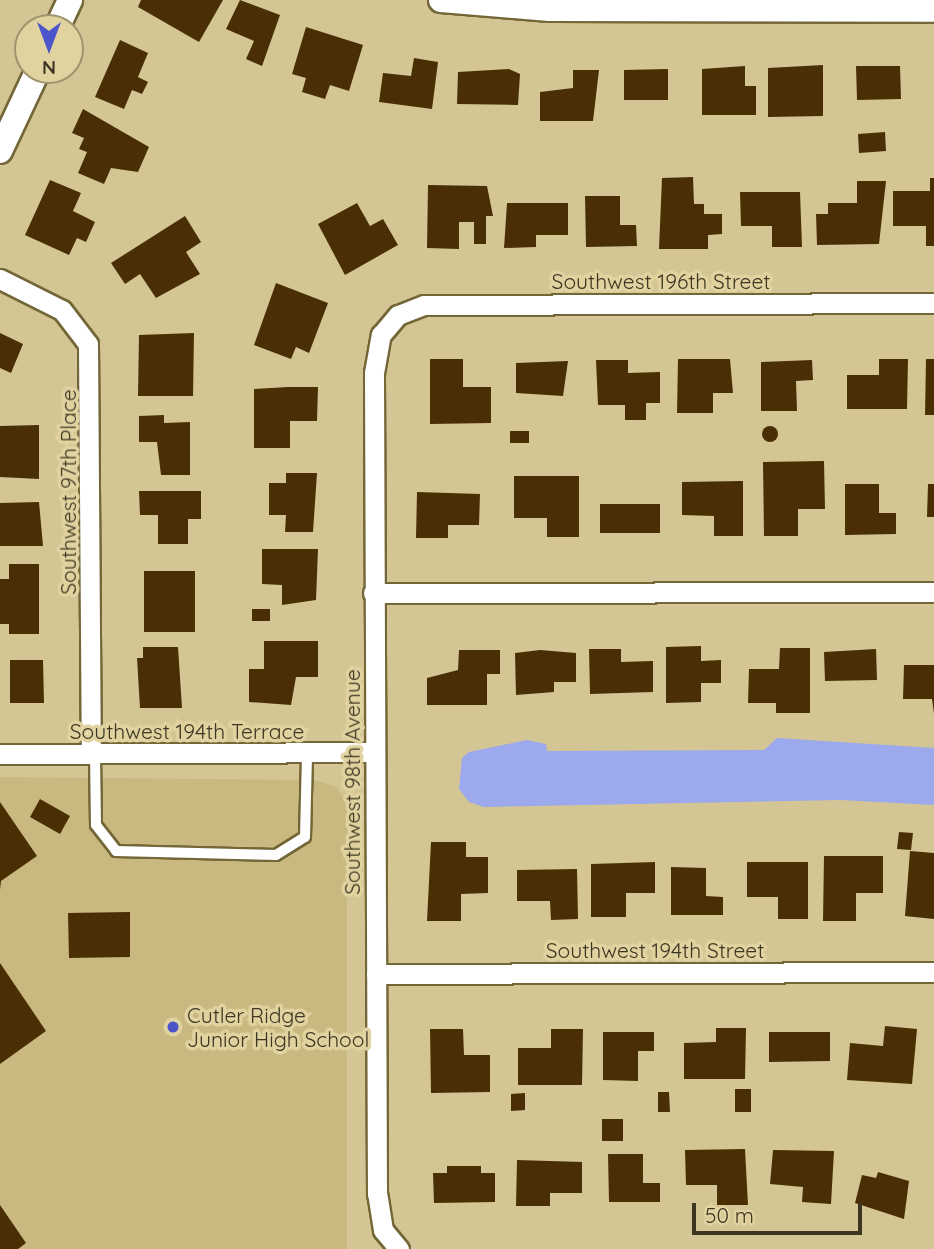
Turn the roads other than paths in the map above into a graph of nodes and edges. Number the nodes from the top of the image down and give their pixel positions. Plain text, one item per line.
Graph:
1 (441, 0) edge
2 (790, 4) edge
3 (934, 10) edge
4 (30, 84) edge
5 (3, 135) edge
6 (0, 279) edge
7 (934, 303) edge
8 (392, 321) joint
9 (934, 592) edge
10 (373, 593) junction
11 (375, 752) junction
12 (307, 753) junction
13 (0, 754) edge
14 (93, 754) junction
15 (934, 972) edge
16 (376, 974) junction
17 (396, 1247) edge

1 - 2 street
2 - 3 street
4 - 5 street
6 - 14 street, Southwest 97th Place
7 - 8 street, Southwest 196th Street
8 - 10 street, Southwest 98th Avenue
9 - 10 street
10 - 11 street, Southwest 98th Avenue
11 - 12 street, Southwest 194th Terrace
11 - 16 street, Southwest 98th Avenue
12 - 14 street, Southwest 194th Terrace
12 - 14 lane
13 - 14 street, Southwest 194th Terrace
15 - 16 street, Southwest 194th Street
16 - 17 street, Southwest 98th Avenue

